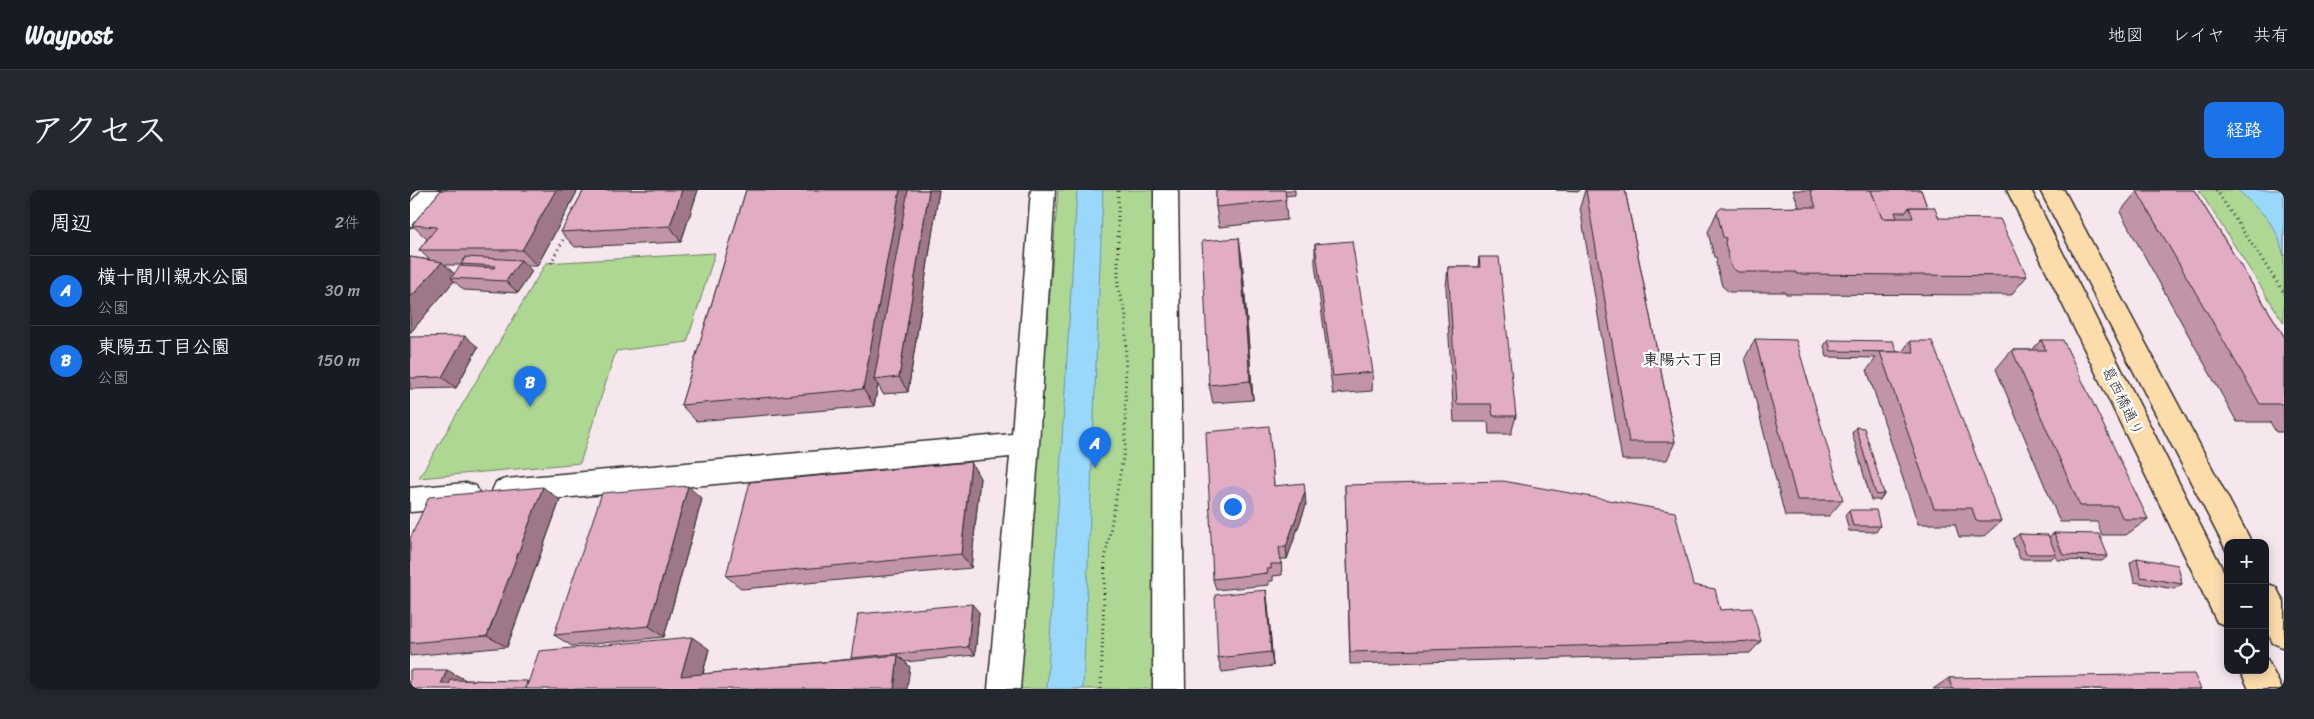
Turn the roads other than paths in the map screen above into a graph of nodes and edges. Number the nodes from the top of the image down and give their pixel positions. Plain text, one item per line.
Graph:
1 (435, 190) edge
2 (1043, 190) edge
3 (1166, 190) edge
4 (2019, 190) edge
5 (2052, 190) edge
6 (410, 218) edge
7 (1025, 444) junction
8 (410, 500) edge
9 (2235, 539) edge
10 (2224, 604) edge
11 (2269, 605) edge
12 (2284, 633) edge
13 (2258, 674) edge
14 (1004, 689) edge
15 (1169, 689) edge
16 (2266, 689) edge

1 - 6 street
2 - 7 street
3 - 15 street
4 - 10 main road, 葛西橋通り
5 - 9 main road
7 - 8 street
7 - 14 street
11 - 12 main road
13 - 16 main road

